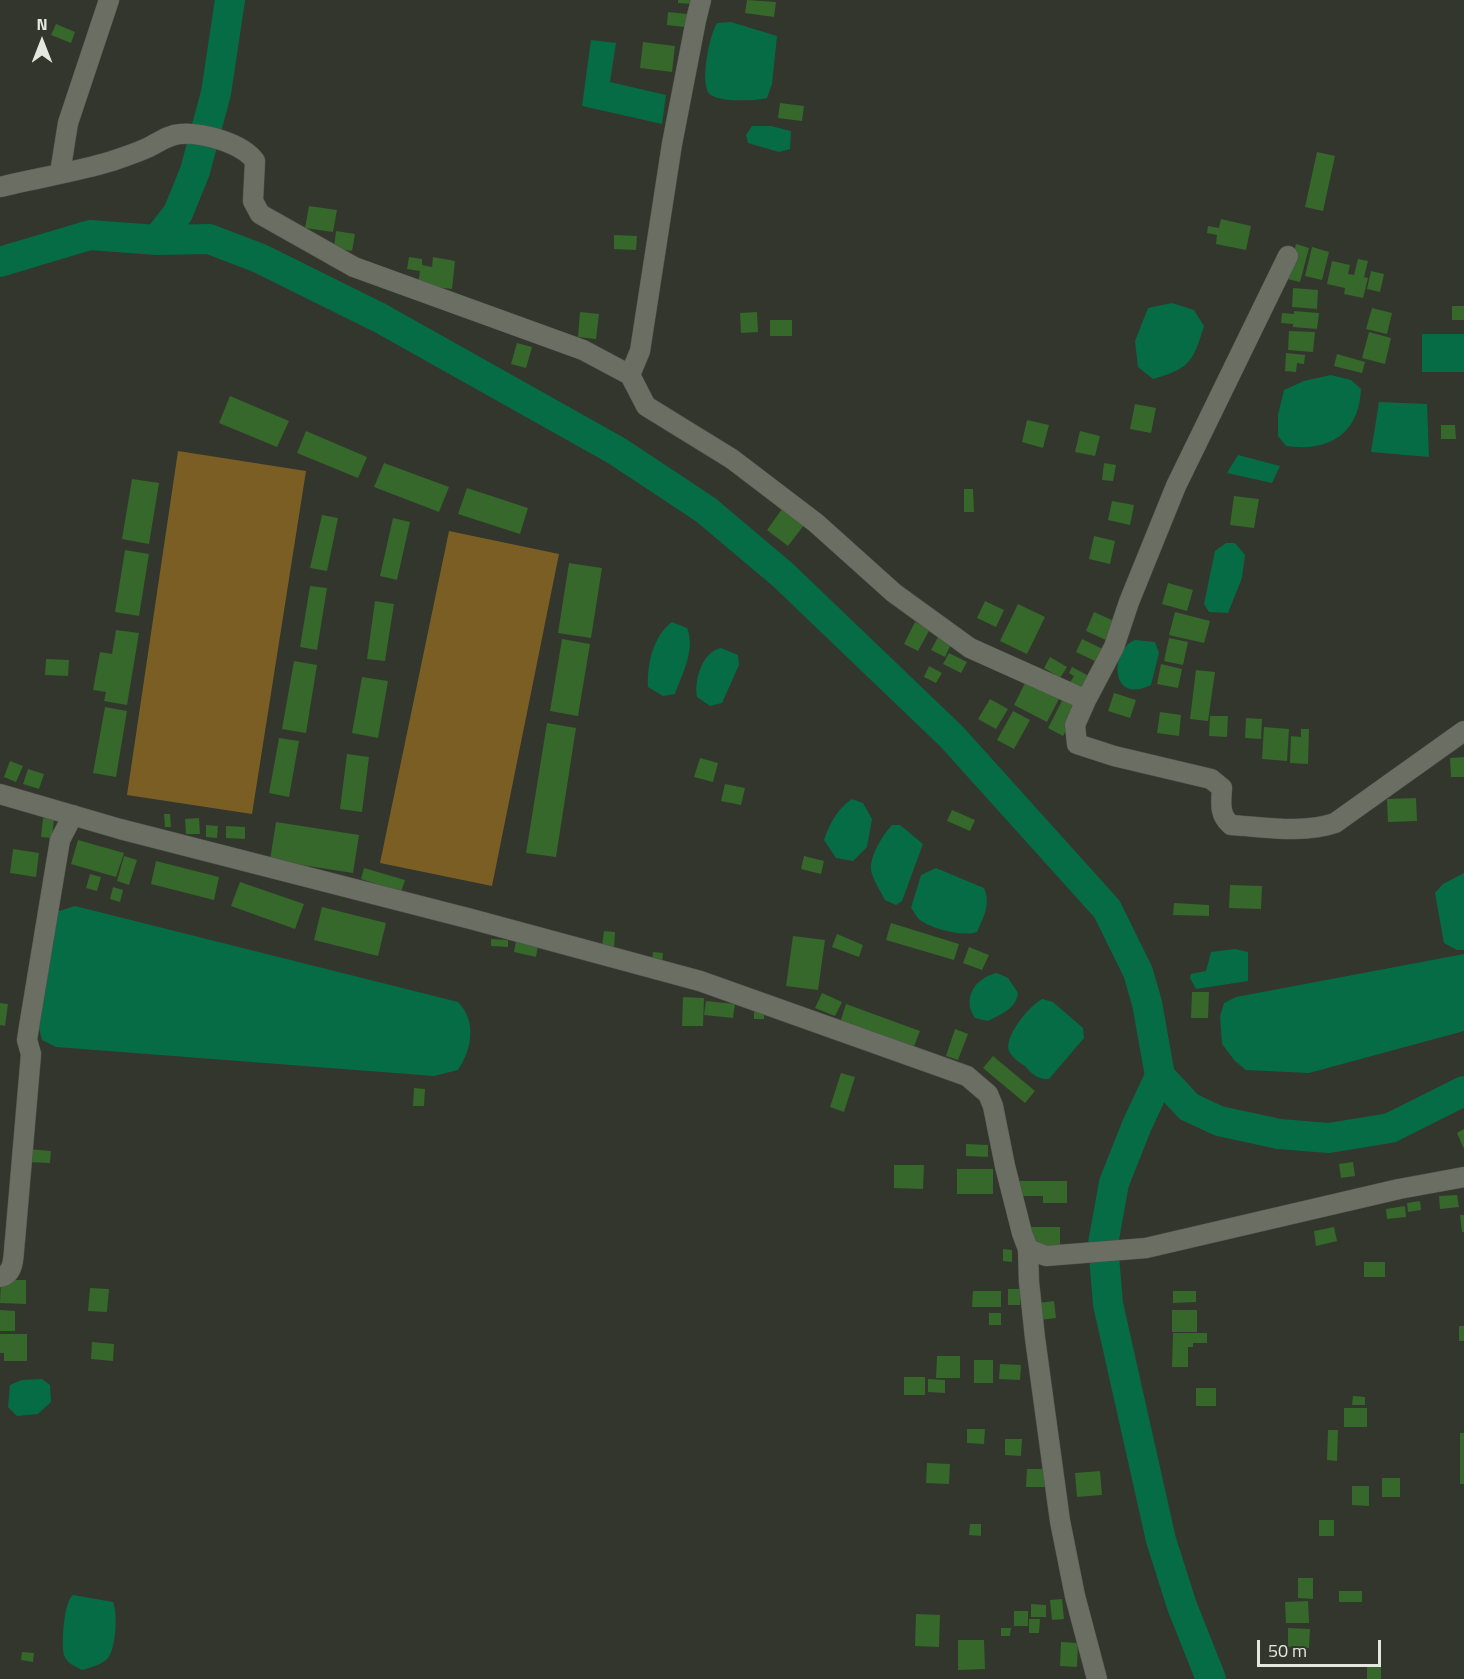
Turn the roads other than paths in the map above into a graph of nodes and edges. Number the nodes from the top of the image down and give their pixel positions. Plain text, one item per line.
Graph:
1 (109, 0) edge
2 (701, 0) edge
3 (60, 173) junction
4 (0, 187) edge
5 (1288, 256) dead end
6 (630, 375) junction
7 (1086, 700) junction
8 (1464, 730) edge
9 (0, 794) edge
10 (73, 815) junction
11 (1464, 1177) edge
12 (1028, 1249) junction
13 (0, 1277) edge
14 (1097, 1679) edge

1 - 3 street
2 - 6 street
3 - 4 street
3 - 6 street
5 - 7 street
6 - 7 street
7 - 8 street
9 - 10 street
10 - 12 street
10 - 13 street
11 - 12 street
12 - 14 street

